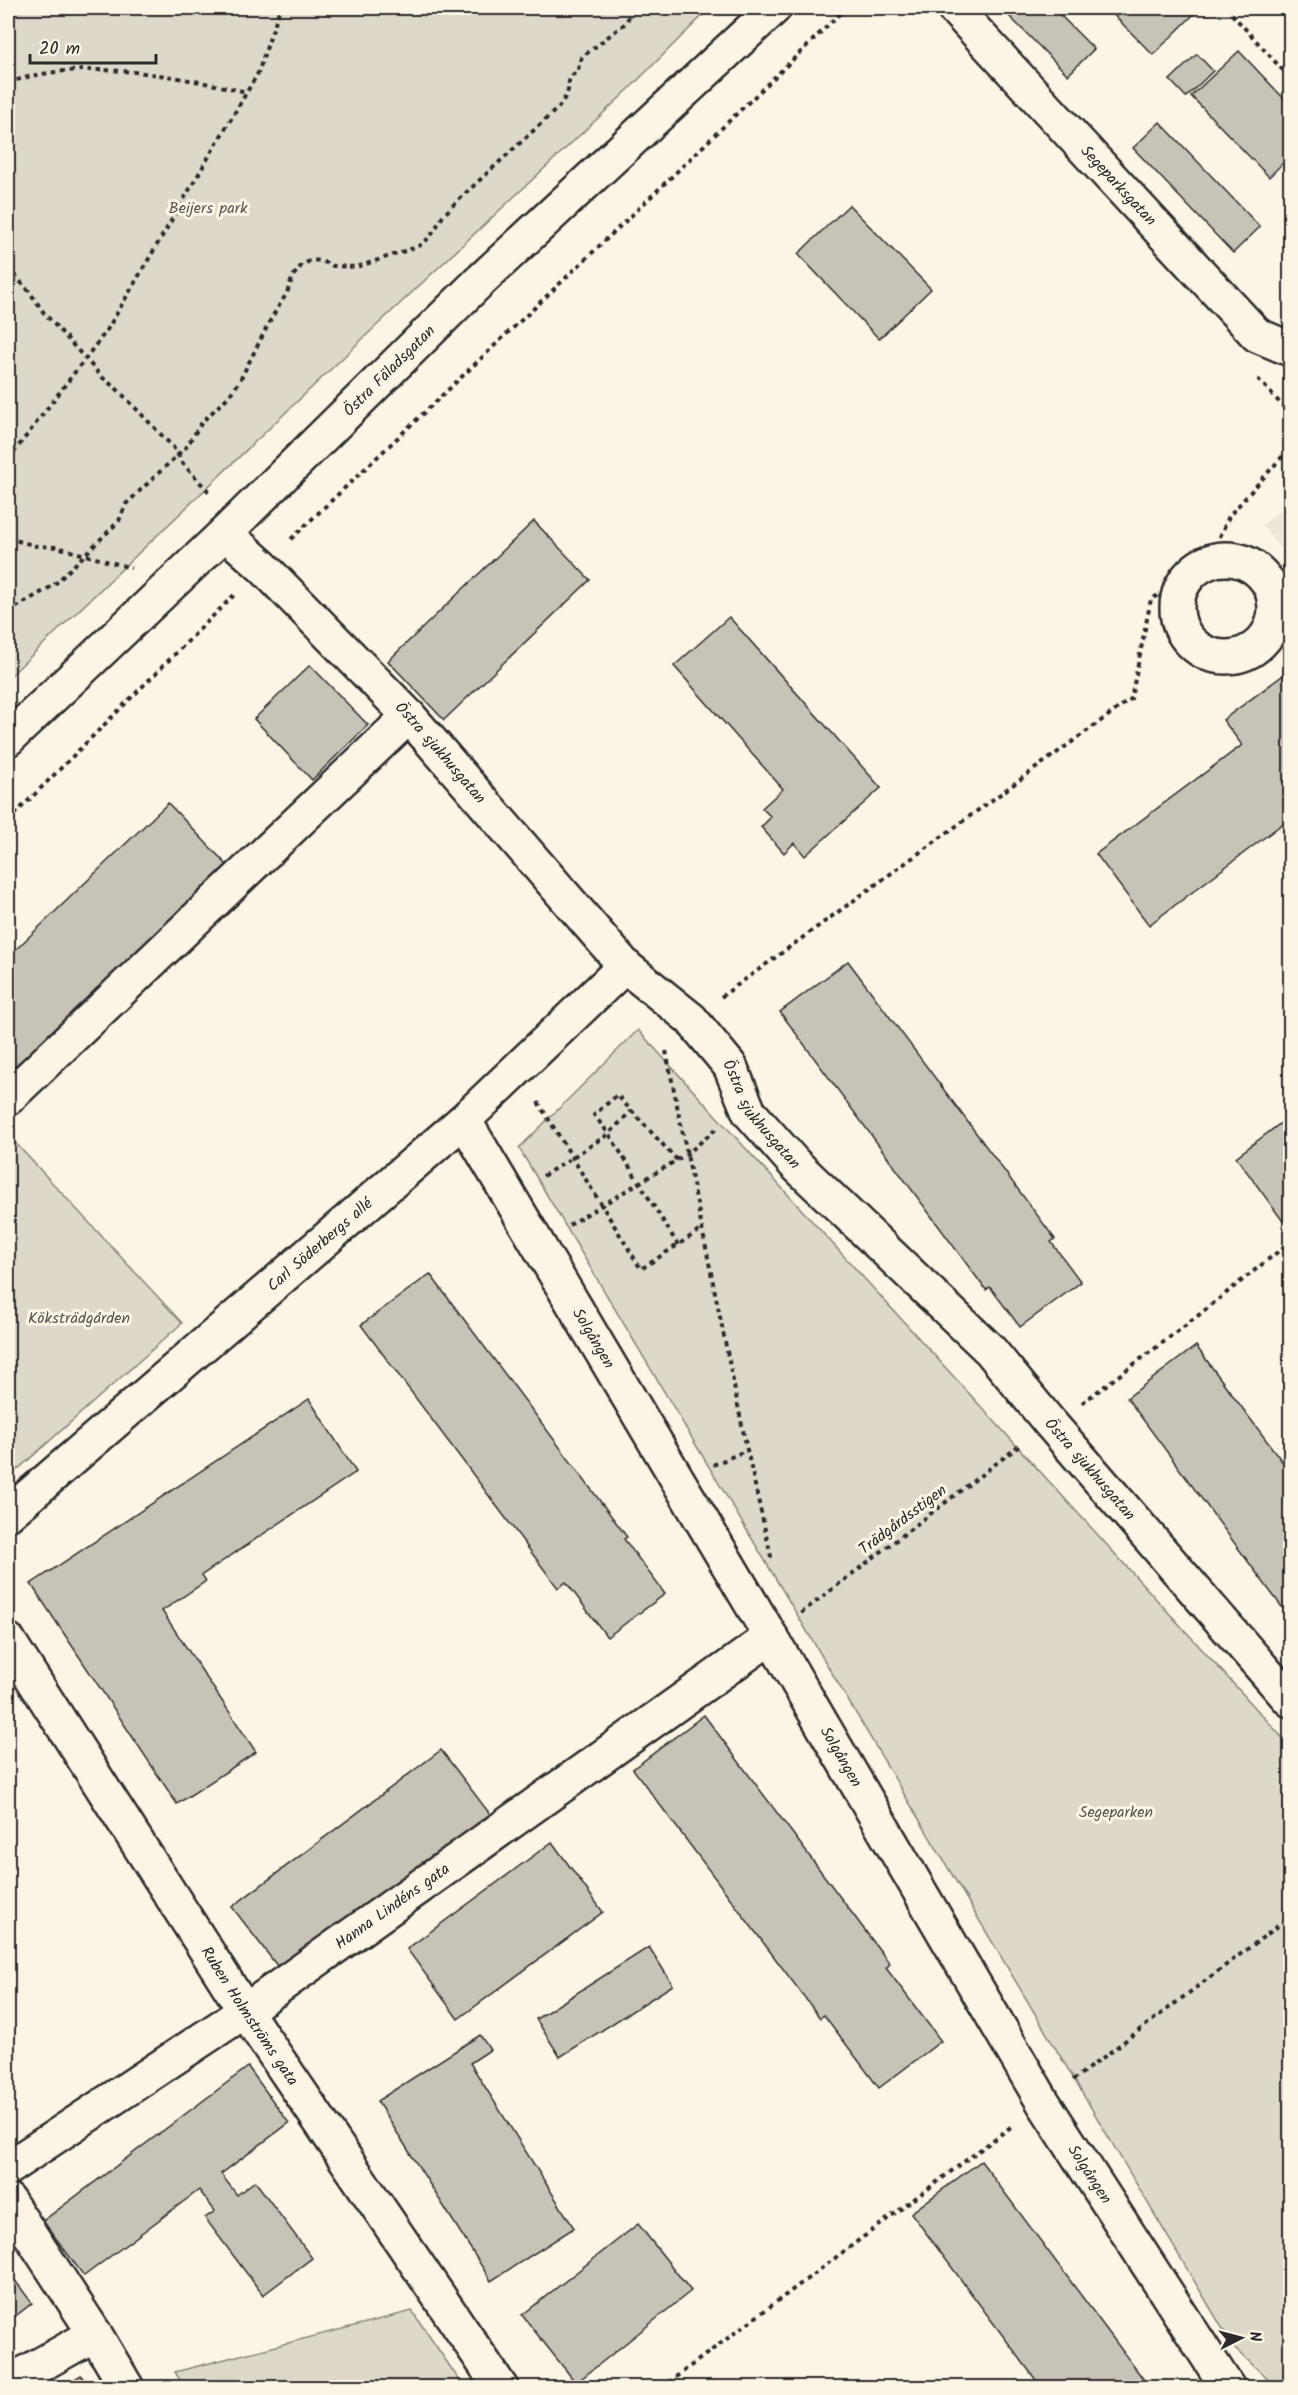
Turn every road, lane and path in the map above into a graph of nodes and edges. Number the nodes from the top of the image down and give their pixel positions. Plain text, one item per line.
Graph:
1 (280, 8) edge
2 (631, 8) edge
3 (774, 8) edge
4 (846, 8) edge
5 (954, 8) edge
6 (1233, 8) edge
7 (1290, 78) edge
8 (8, 83) edge
9 (247, 92) junction
10 (8, 268) edge
11 (1290, 349) edge
12 (86, 358) junction
13 (1290, 448) edge
14 (176, 455) junction
15 (8, 460) edge
16 (214, 497) dead end
17 (225, 533) junction
18 (8, 537) edge
19 (83, 554) junction
20 (263, 567) junction
21 (137, 570) dead end
22 (1197, 572) junction
23 (8, 612) edge
24 (1283, 615) edge
25 (409, 716) junction
26 (8, 739) edge
27 (8, 821) edge
28 (625, 966) junction
29 (654, 988) junction
30 (691, 1018) junction
31 (514, 1073) junction
32 (8, 1098) edge
33 (746, 1104) junction
34 (632, 1111) junction
35 (464, 1120) junction
36 (609, 1134) junction
37 (687, 1154) junction
38 (573, 1157) junction
39 (677, 1160) junction
40 (639, 1183) junction
41 (509, 1197) junction
42 (602, 1205) junction
43 (702, 1229) junction
44 (1290, 1242) edge
45 (538, 1244) junction
46 (678, 1245) junction
47 (1050, 1423) junction
48 (8, 1514) edge
49 (774, 1566) dead end
50 (771, 1637) junction
51 (8, 1640) edge
52 (1290, 1700) edge
53 (1290, 1917) edge
54 (245, 2011) junction
55 (1043, 2102) junction
56 (8, 2168) edge
57 (8, 2200) edge
58 (95, 2334) junction
59 (8, 2383) edge
60 (127, 2388) edge
61 (501, 2388) edge
62 (661, 2388) edge
63 (1228, 2388) edge

1 - 9 path
2 - 14 path
3 - 17 street, Östra Fäladsgatan
4 - 20 path
5 - 11 street, Segeparksgatan
6 - 7 path
8 - 9 path
9 - 12 path
10 - 12 path
12 - 14 path
12 - 15 path
13 - 22 path
14 - 16 path
14 - 19 path
17 - 20 street, Östra sjukhusgatan
17 - 26 street, Östra Fäladsgatan
18 - 19 path
19 - 21 path
19 - 23 path
20 - 25 street, Östra sjukhusgatan
20 - 27 path
22 - 24 street
22 - 24 street
22 - 30 path
25 - 28 street, Östra sjukhusgatan
25 - 32 street
28 - 29 street, Östra sjukhusgatan
28 - 31 street, Carl Söderbergs allé
29 - 30 street, Östra sjukhusgatan
29 - 37 path
30 - 33 street, Östra sjukhusgatan
31 - 35 street, Carl Söderbergs allé
31 - 38 path
33 - 37 path
33 - 47 street, Östra sjukhusgatan
34 - 36 path
34 - 36 path
34 - 39 path
35 - 41 street, Solgången
35 - 48 street, Carl Söderbergs allé
36 - 38 path
36 - 40 path
37 - 39 path
37 - 43 path
38 - 41 path
38 - 42 path
39 - 40 path
40 - 42 path
40 - 46 path
41 - 45 street, Solgången
42 - 45 path
42 - 46 path
43 - 46 path
43 - 49 path
44 - 47 path, Trädgårdsstigen
45 - 50 street, Solgången
47 - 50 path, Trädgårdsstigen
47 - 52 street, Östra sjukhusgatan
50 - 54 street, Hanna Lindéns gata
50 - 55 street, Solgången
51 - 54 street, Ruben Holmströms gata
53 - 55 path
54 - 56 street, Hanna Lindéns gata
54 - 61 street, Ruben Holmströms gata
55 - 62 path
55 - 63 street, Solgången
57 - 58 street
58 - 59 street
58 - 60 street

